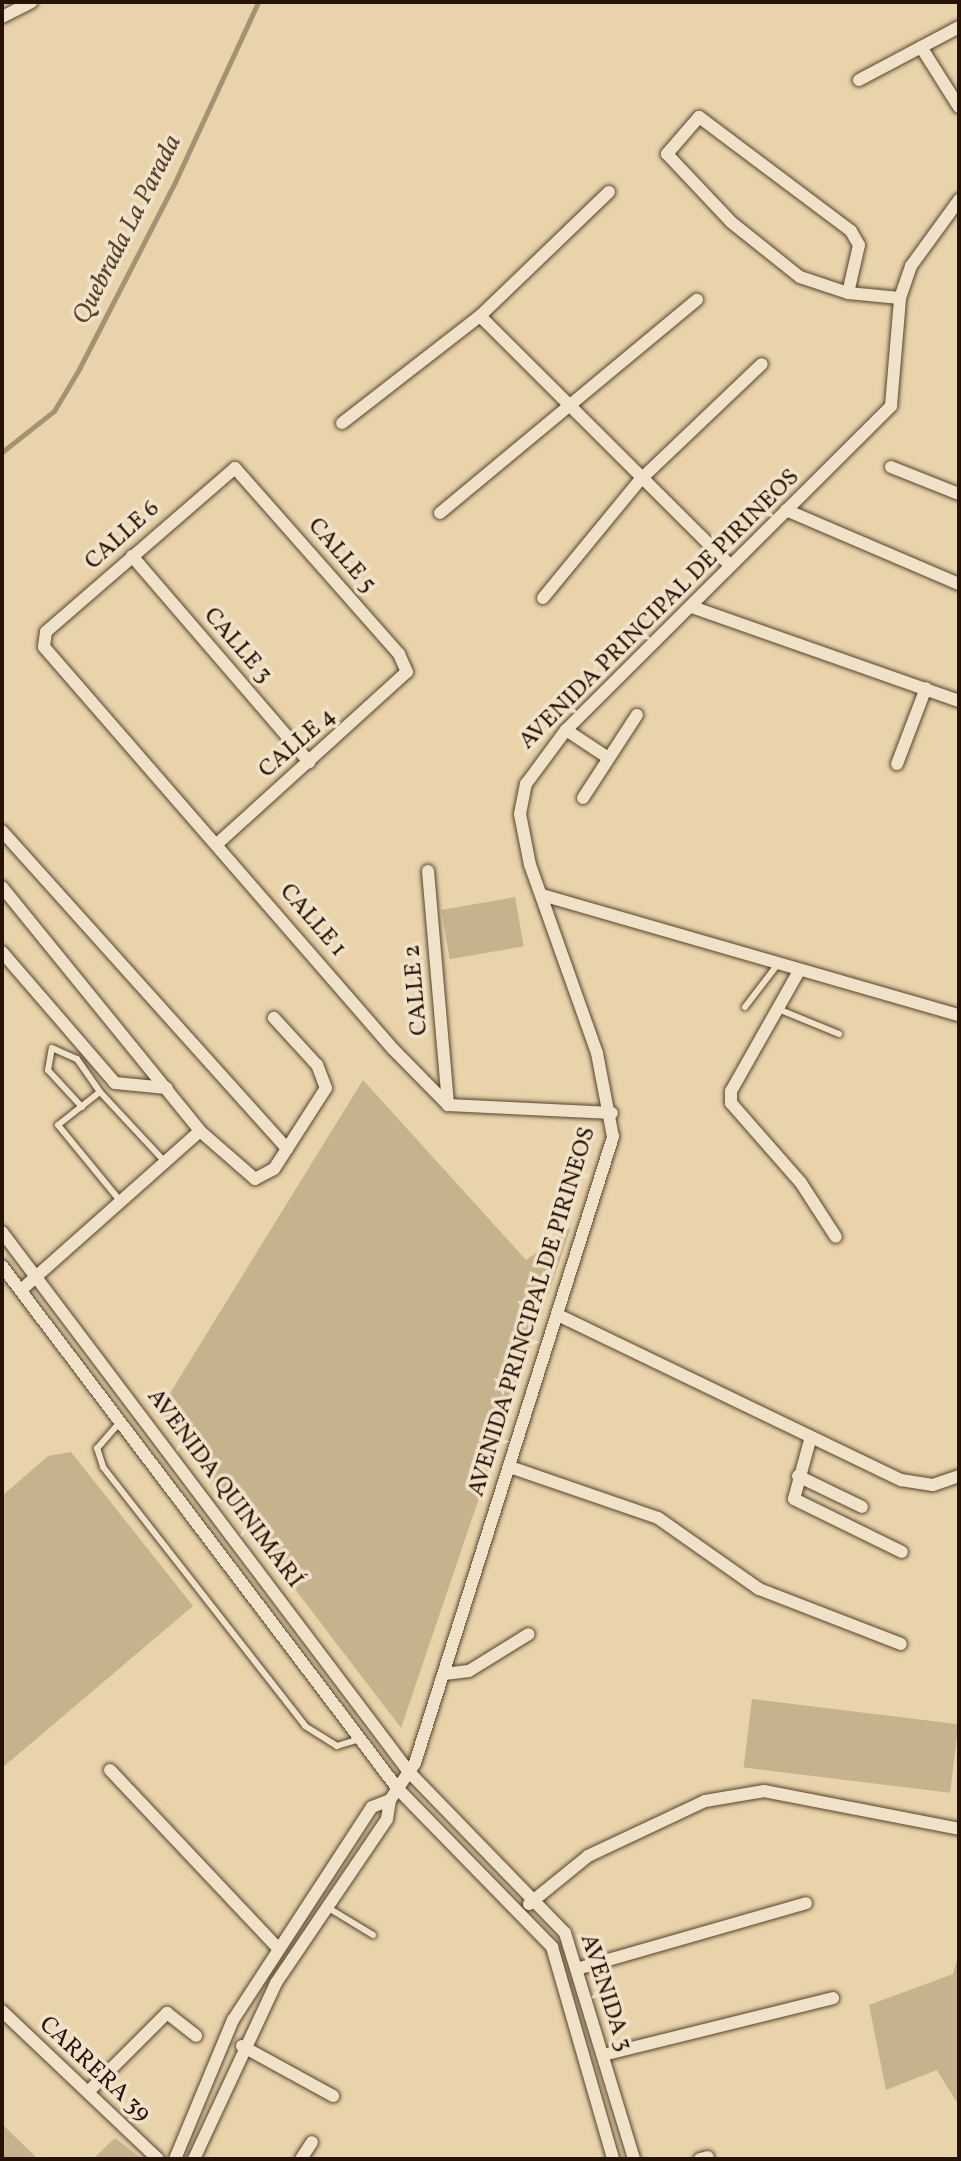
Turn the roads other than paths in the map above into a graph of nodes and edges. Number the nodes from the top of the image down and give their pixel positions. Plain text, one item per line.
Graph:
1 (31, 2) edge
2 (2, 16) edge
3 (959, 27) edge
4 (921, 47) junction
5 (859, 80) dead end
6 (959, 107) edge
7 (609, 192) dead end
8 (959, 200) edge
9 (848, 293) junction
10 (900, 298) junction
11 (697, 300) dead end
12 (480, 316) junction
13 (762, 364) dead end
14 (569, 409) junction
15 (342, 422) dead end
16 (891, 467) dead end
17 (235, 468) joint
18 (640, 480) junction
19 (959, 494) edge
20 (786, 510) junction
21 (440, 513) dead end
22 (132, 556) junction
23 (730, 565) junction
24 (959, 584) edge
25 (543, 598) dead end
26 (691, 607) junction
27 (41, 639) joint
28 (407, 676) joint
29 (926, 688) junction
30 (959, 701) edge
31 (637, 715) dead end
32 (566, 730) junction
33 (607, 757) junction
34 (309, 762) junction
35 (897, 764) dead end
36 (583, 798) dead end
37 (2, 831) edge
38 (216, 844) junction
39 (428, 871) dead end
40 (2, 887) edge
41 (542, 895) junction
42 (2, 952) edge
43 (778, 964) junction
44 (799, 971) junction
45 (744, 1007) dead end
46 (778, 1009) junction
47 (959, 1015) edge
48 (274, 1018) dead end
49 (839, 1034) dead end
50 (166, 1088) junction
51 (100, 1092) junction
52 (448, 1105) junction
53 (82, 1107) junction
54 (612, 1113) junction
55 (200, 1132) junction
56 (288, 1149) junction
57 (165, 1163) junction
58 (117, 1198) dead end
59 (2, 1232) edge
60 (836, 1237) dead end
61 (2, 1266) edge
62 (37, 1274) junction
63 (21, 1290) junction
64 (558, 1315) junction
65 (122, 1421) junction
66 (810, 1440) junction
67 (510, 1466) junction
68 (798, 1476) junction
69 (959, 1476) edge
70 (862, 1507) dead end
71 (902, 1552) dead end
72 (529, 1634) dead end
73 (901, 1644) dead end
74 (443, 1674) junction
75 (360, 1739) junction
76 (110, 1770) dead end
77 (409, 1772) junction
78 (394, 1795) junction
79 (959, 1829) edge
80 (535, 1898) junction
81 (806, 1903) dead end
82 (326, 1906) junction
83 (522, 1911) junction
84 (373, 1936) dead end
85 (277, 1947) junction
86 (580, 1968) junction
87 (833, 1998) dead end
88 (2, 2011) edge
89 (196, 2036) dead end
90 (242, 2046) junction
91 (603, 2055) junction
92 (88, 2092) junction
93 (333, 2096) dead end
94 (312, 2142) dead end
95 (158, 2159) edge
96 (175, 2159) edge
97 (194, 2159) edge
98 (301, 2159) edge
99 (613, 2159) edge
100 (634, 2159) edge

1 - 2 street
3 - 4 street
4 - 5 street
4 - 6 street
7 - 12 street
8 - 10 street, AVENIDA PRINCIPAL DE PIRINEOS
9 - 9 street
9 - 10 street
10 - 20 street, AVENIDA PRINCIPAL DE PIRINEOS
11 - 14 street
12 - 14 street
12 - 15 street
13 - 18 street
14 - 18 street
14 - 21 street
16 - 19 street
17 - 22 street, CALLE 6
17 - 28 street, CALLE 5
18 - 23 street
18 - 25 street
20 - 23 street, AVENIDA PRINCIPAL DE PIRINEOS
20 - 24 street
22 - 27 street, CALLE 6
22 - 34 street, CALLE 3
23 - 26 street, AVENIDA PRINCIPAL DE PIRINEOS
26 - 29 street
26 - 32 street, AVENIDA PRINCIPAL DE PIRINEOS
27 - 38 street, CALLE 1
28 - 34 street, CALLE 4
29 - 30 street
29 - 35 street
31 - 33 street
32 - 33 street
32 - 41 street, AVENIDA PRINCIPAL DE PIRINEOS
33 - 36 street
34 - 38 street, CALLE 4
37 - 56 street
38 - 52 street, CALLE 1
39 - 52 street, CALLE 2
40 - 50 street
41 - 43 street
41 - 54 street, AVENIDA PRINCIPAL DE PIRINEOS
42 - 50 street
43 - 44 street
43 - 45 lane
44 - 46 street
44 - 47 street
46 - 49 lane
46 - 60 street
48 - 56 street
50 - 55 street
51 - 53 lane
51 - 53 lane
51 - 57 lane
52 - 54 street
53 - 58 lane
54 - 64 street, AVENIDA PRINCIPAL DE PIRINEOS
55 - 56 street
55 - 57 street
57 - 62 street
59 - 62 street, AVENIDA QUINIMARÍ
61 - 63 street, AVENIDA 3
62 - 63 street
62 - 77 street, AVENIDA QUINIMARÍ
63 - 65 street, AVENIDA 3
64 - 66 street
64 - 67 street, AVENIDA PRINCIPAL DE PIRINEOS
65 - 75 street, AVENIDA 3
65 - 75 lane
66 - 68 street
66 - 69 street
67 - 73 street
67 - 74 street, AVENIDA PRINCIPAL DE PIRINEOS
68 - 70 street
68 - 71 street
72 - 74 street
74 - 77 street, AVENIDA PRINCIPAL DE PIRINEOS
75 - 78 street, AVENIDA 3
76 - 85 street
77 - 78 street, AVENIDA PRINCIPAL DE PIRINEOS
77 - 80 street, AVENIDA 3
78 - 82 street, AVENIDA PRINCIPAL DE PIRINEOS
78 - 83 street, AVENIDA 3
78 - 85 street, AVENIDA PRINCIPAL DE PIRINEOS
79 - 80 street
80 - 83 street
80 - 86 street, AVENIDA 3
81 - 86 street
82 - 84 lane
82 - 90 street, AVENIDA PRINCIPAL DE PIRINEOS
83 - 99 street, AVENIDA 3
85 - 96 street, AVENIDA PRINCIPAL DE PIRINEOS
86 - 91 street, AVENIDA 3
87 - 91 street
88 - 92 street, CARRERA 39
89 - 92 street
90 - 93 street
90 - 97 street, AVENIDA PRINCIPAL DE PIRINEOS
91 - 100 street, AVENIDA 3
92 - 95 street, CARRERA 39
94 - 98 street

